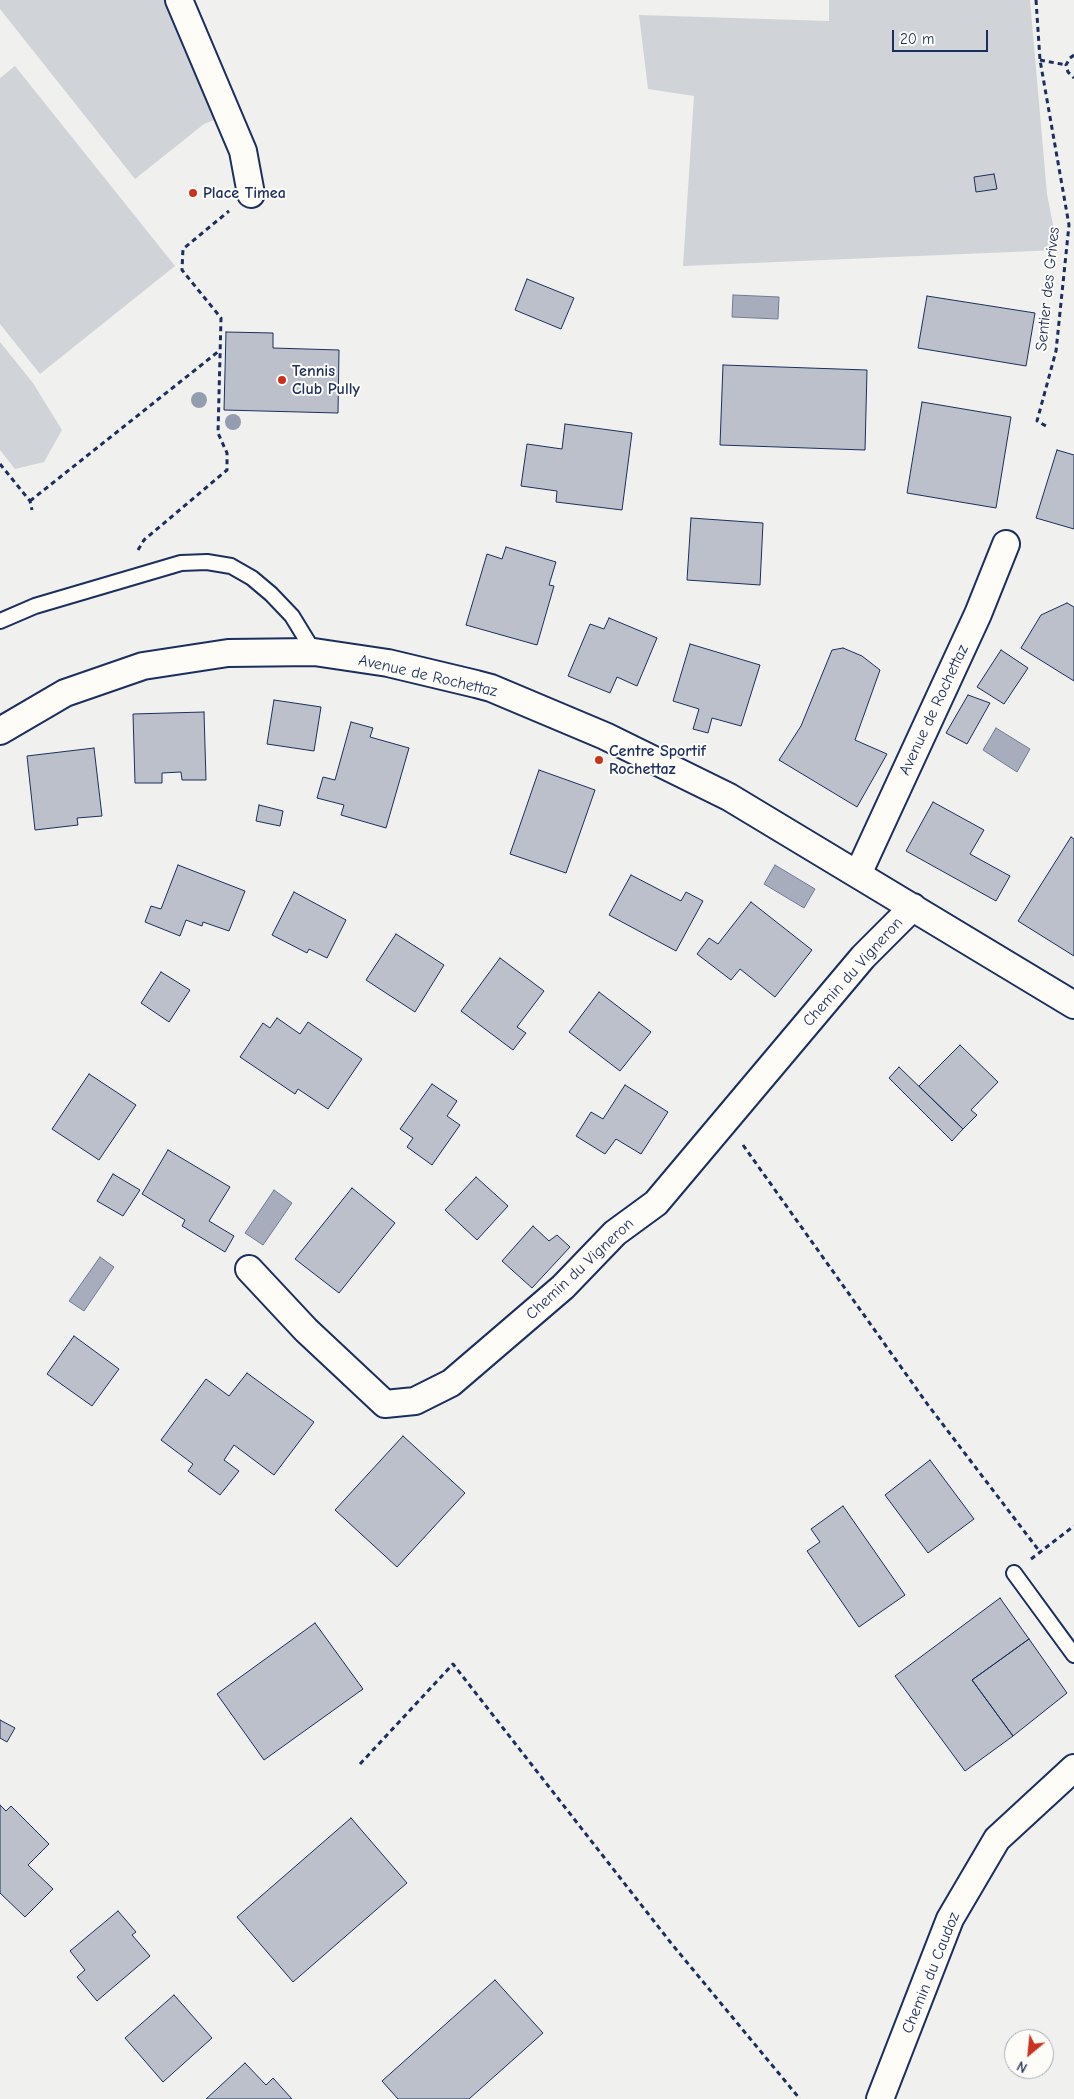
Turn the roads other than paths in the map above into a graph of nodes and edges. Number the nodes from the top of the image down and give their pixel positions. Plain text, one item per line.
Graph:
1 (179, 0) edge
2 (251, 194) road end
3 (1006, 544) dead end
4 (0, 621) edge
5 (314, 652) junction
6 (0, 731) edge
7 (858, 874) junction
8 (913, 907) junction
9 (1074, 1005) edge
10 (249, 1269) dead end
11 (1014, 1573) road end
12 (1074, 1655) edge
13 (1074, 1768) edge
14 (880, 2099) edge

1 - 2 street
3 - 7 street, Avenue de Rochettaz
4 - 5 lane
5 - 6 street, Avenue de Rochettaz
5 - 7 street, Avenue de Rochettaz
7 - 8 street, Avenue de Rochettaz
8 - 9 street, Avenue de Rochettaz
8 - 10 street, Chemin du Vigneron
11 - 12 lane
13 - 14 street, Chemin du Caudoz

